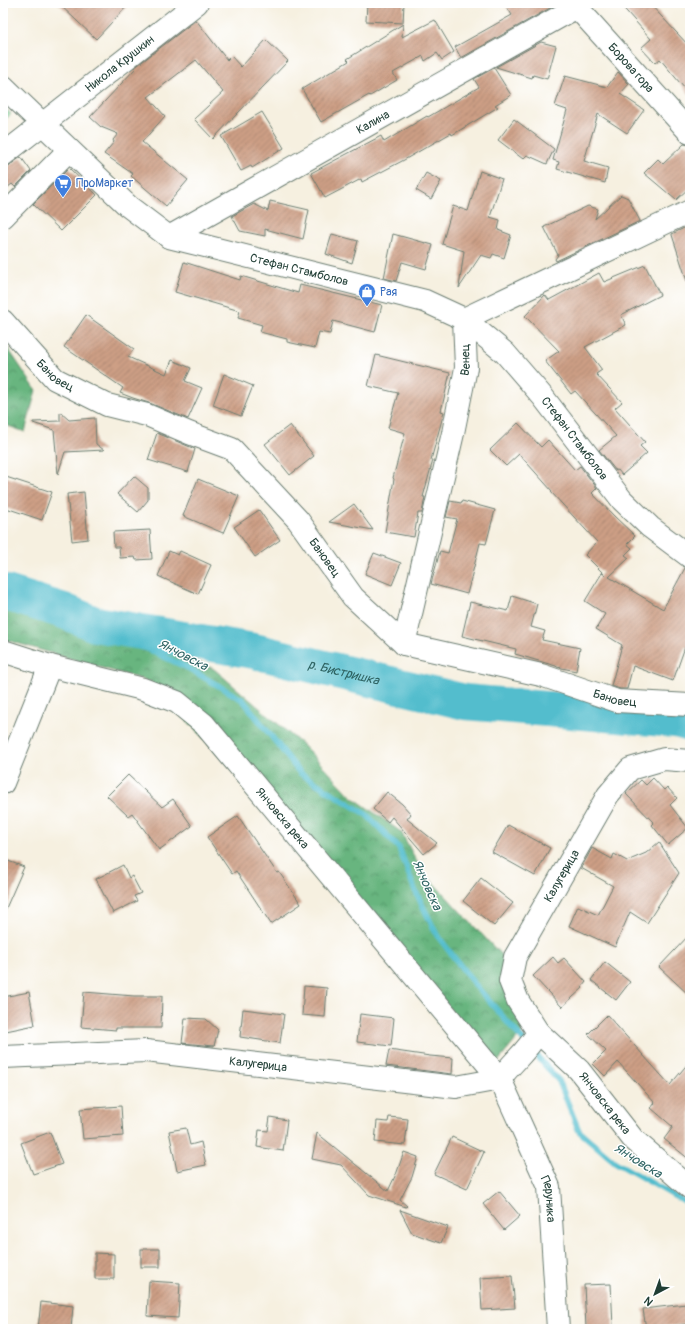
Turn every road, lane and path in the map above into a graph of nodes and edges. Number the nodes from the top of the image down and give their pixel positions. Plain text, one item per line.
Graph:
1 (197, 3) edge
2 (575, 5) edge
3 (3, 86) edge
4 (43, 124) junction
5 (690, 133) edge
6 (69, 150) junction
7 (3, 155) edge
8 (690, 210) edge
9 (3, 217) edge
10 (169, 237) junction
11 (464, 319) junction
12 (3, 322) edge
13 (690, 557) edge
14 (404, 644) junction
15 (3, 651) edge
16 (50, 666) junction
17 (690, 705) edge
18 (690, 761) edge
19 (4, 778) edge
20 (535, 1038) junction
21 (3, 1057) edge
22 (504, 1074) junction
23 (690, 1188) edge
24 (558, 1329) edge

1 - 4 street, Никола Крушкин
2 - 5 street, Борова гора
2 - 10 street, Калина
3 - 4 street, Стефан Стамболов
4 - 6 street, Стефан Стамболов
4 - 7 street, Никола Крушкин
6 - 9 street
6 - 10 street, Стефан Стамболов
8 - 11 street
10 - 11 street, Стефан Стамболов
11 - 13 street, Стефан Стамболов
11 - 14 street, Венец
12 - 14 street, Бановец
14 - 17 street, Бановец
15 - 16 street, Янчовска река
16 - 19 street
16 - 22 street, Янчовска река
18 - 20 street, Калугерица
20 - 22 street
20 - 23 street, Янчовска река
21 - 22 street, Калугерица
22 - 24 street, Перуника

